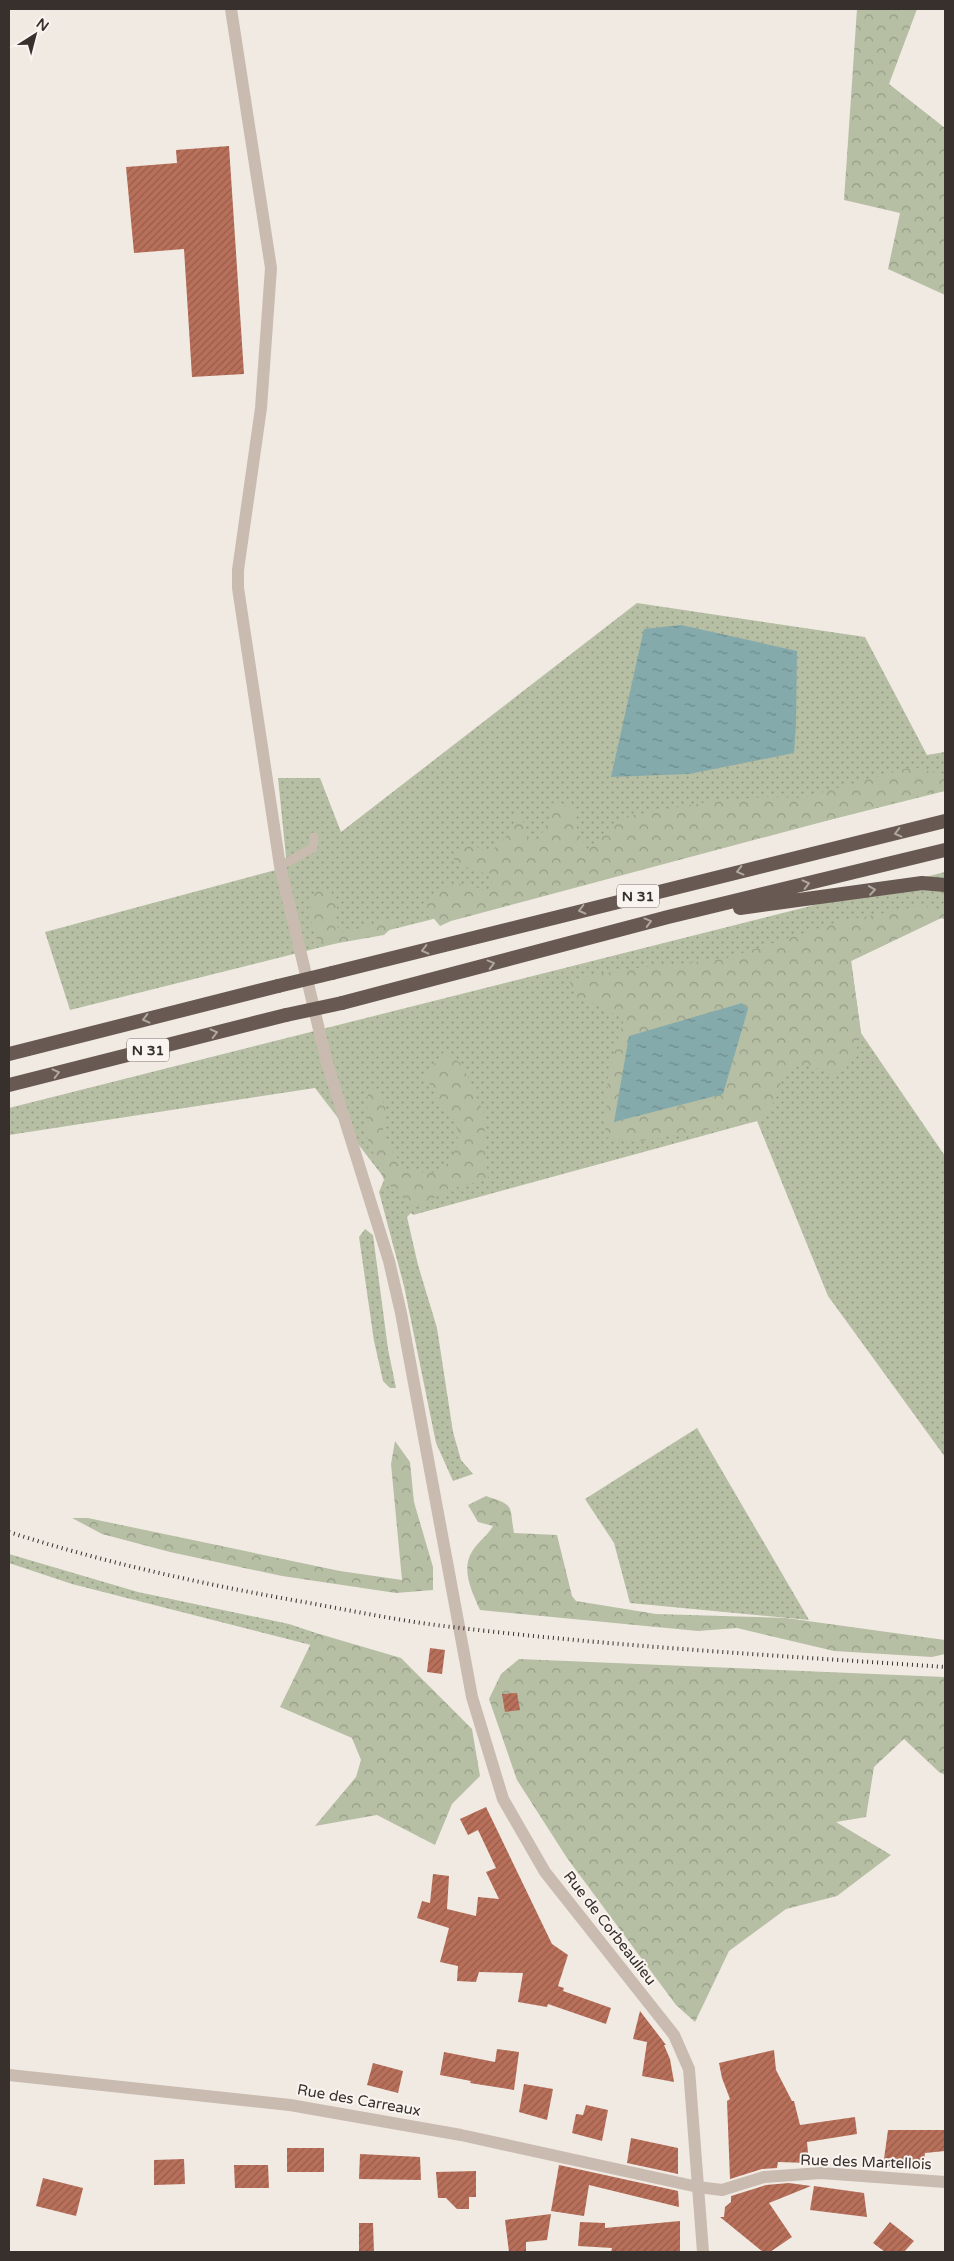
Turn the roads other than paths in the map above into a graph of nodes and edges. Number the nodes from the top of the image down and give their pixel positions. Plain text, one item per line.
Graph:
1 (231, 9) edge
2 (945, 821) edge
3 (314, 837) dead end
4 (945, 850) edge
5 (280, 866) junction
6 (945, 885) edge
7 (668, 917) junction
8 (9, 1054) edge
9 (9, 1085) edge
10 (9, 2074) edge
11 (945, 2182) edge
12 (698, 2187) junction
13 (703, 2252) edge

1 - 5 street, Rue de Corbeaulieu
2 -> 8 highway, N 31, bridge
3 - 5 lane
7 -> 4 highway, N 31
5 - 12 street, Rue de Corbeaulieu
7 -> 6 highway
9 -> 7 highway, N 31, bridge
10 - 12 street, Rue des Carreaux
11 - 12 street, Rue des Martellois
12 - 13 street, Rue de Corbeaulieu

